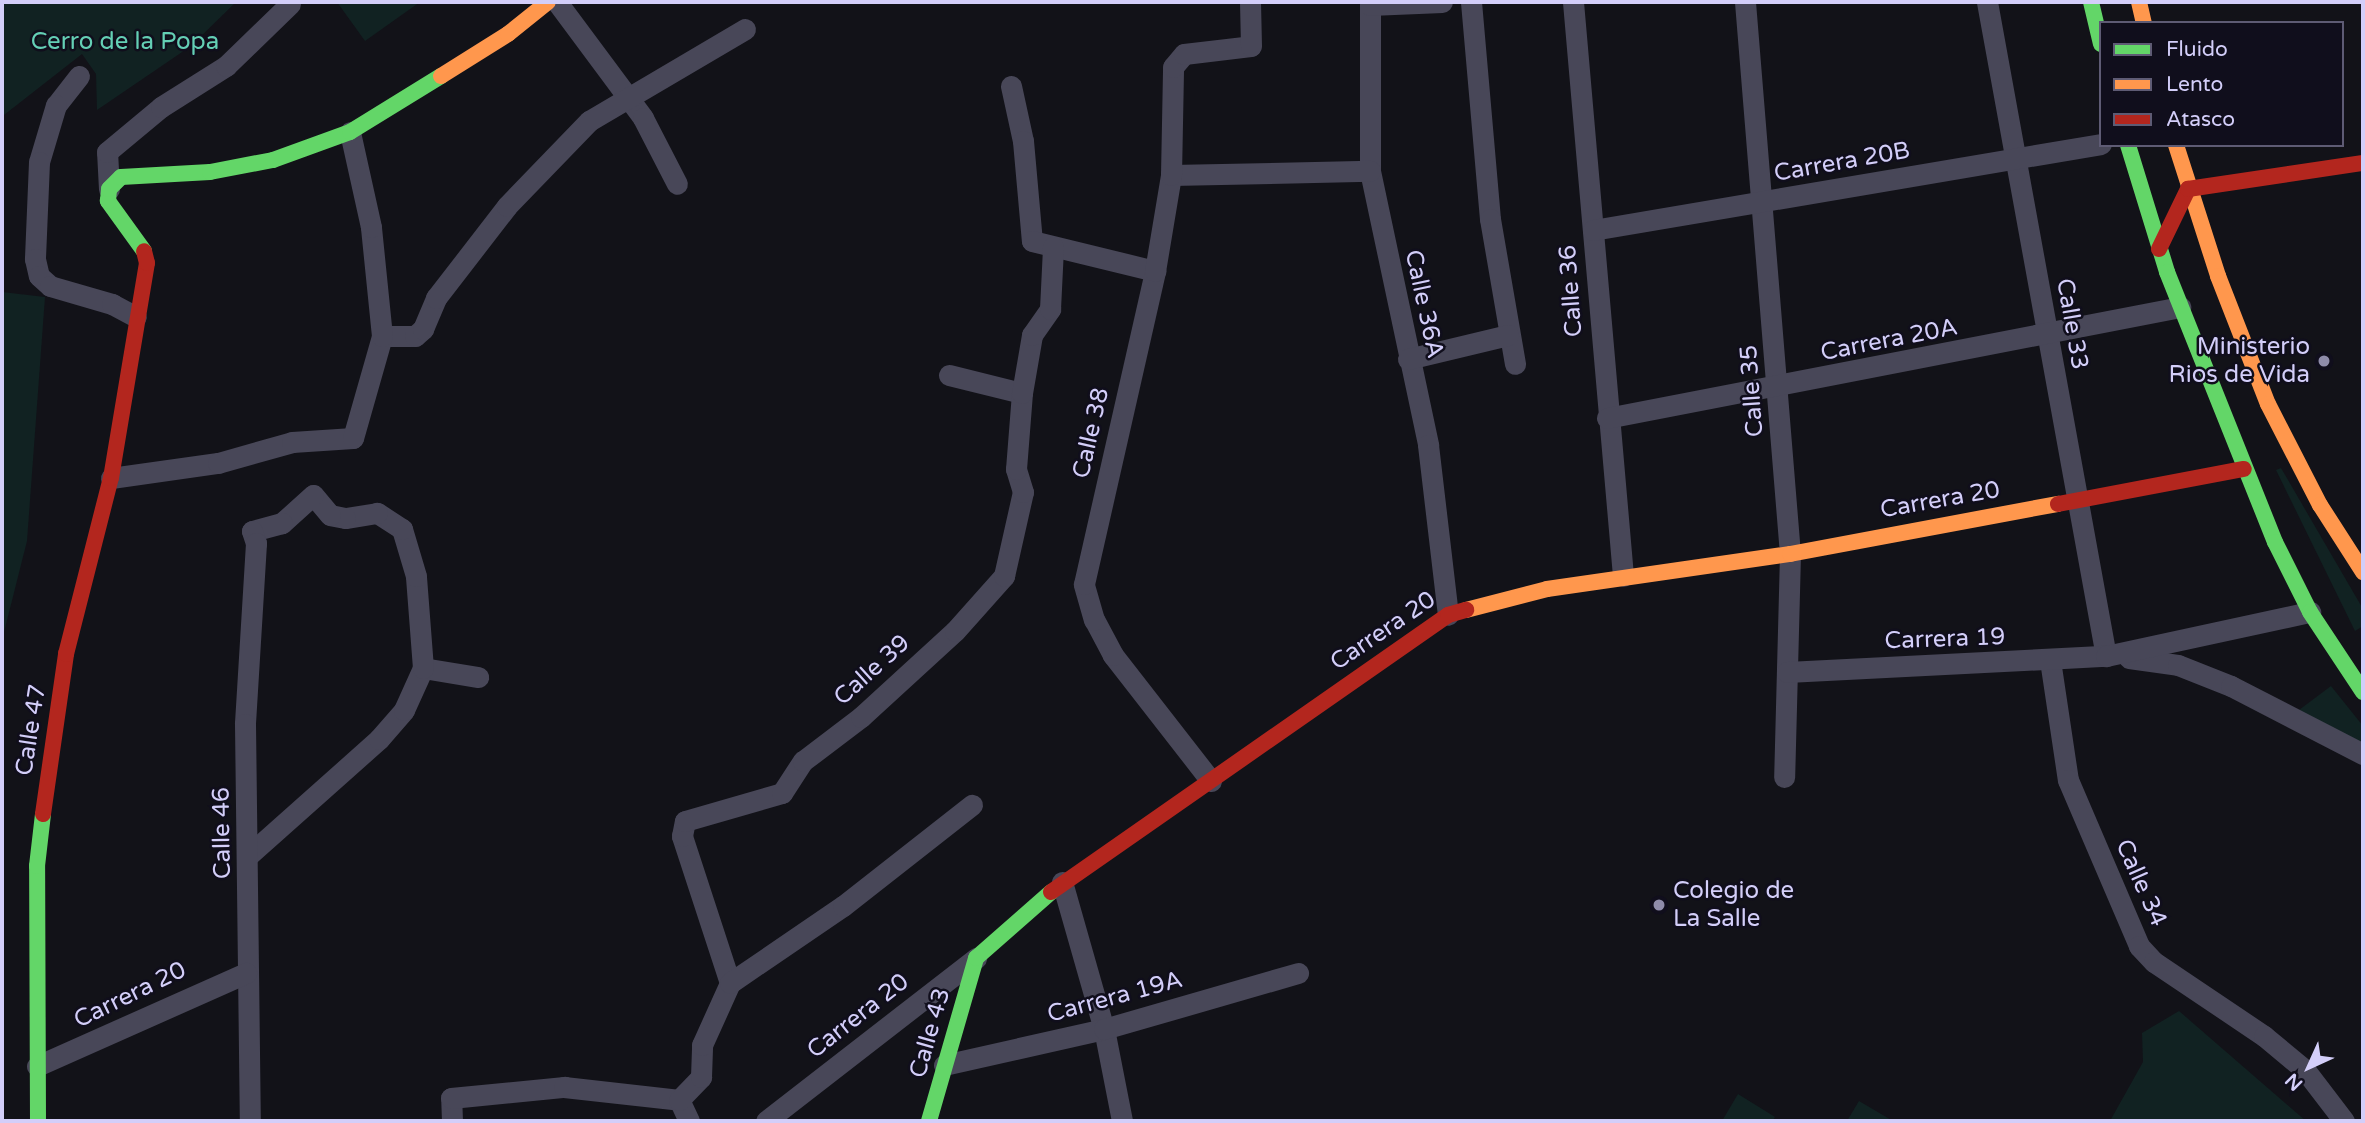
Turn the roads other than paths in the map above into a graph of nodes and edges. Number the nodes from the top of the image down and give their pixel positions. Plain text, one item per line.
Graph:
1 (548, 2) edge
2 (557, 2) edge
3 (1250, 2) edge
4 (1442, 2) edge
5 (1471, 2) edge
6 (1573, 2) edge
7 (1745, 2) edge
8 (1987, 2) edge
9 (2091, 2) edge
10 (2138, 2) edge
11 (1370, 3) edge
12 (290, 4) dead end
13 (2143, 21) edge
14 (745, 29) dead end
15 (2099, 36) edge
16 (79, 76) dead end
17 (1011, 86) dead end
18 (629, 97) junction
19 (350, 132) junction
20 (2099, 144) edge
21 (2129, 147) edge
22 (2177, 147) edge
23 (2016, 159) junction
24 (2363, 163) edge
25 (1370, 171) junction
26 (1171, 175) junction
27 (677, 184) dead end
28 (109, 189) junction
29 (2188, 189) junction
30 (1764, 202) junction
31 (1592, 230) junction
32 (1053, 247) junction
33 (2159, 249) junction
34 (1155, 271) junction
35 (2180, 307) junction
36 (136, 317) junction
37 (1508, 335) junction
38 (382, 336) junction
39 (2048, 336) junction
40 (1408, 359) junction
41 (1515, 364) dead end
42 (949, 375) dead end
43 (1777, 388) junction
44 (1022, 393) junction
45 (1607, 418) junction
46 (2244, 470) junction
47 (111, 478) junction
48 (2077, 501) junction
49 (1790, 554) junction
50 (2363, 572) edge
51 (1623, 576) junction
52 (2310, 612) junction
53 (1448, 615) junction
54 (2105, 656) junction
55 (2050, 660) junction
56 (423, 668) junction
57 (1787, 672) junction
58 (478, 677) dead end
59 (2363, 692) edge
60 (2363, 754) edge
61 (1784, 777) dead end
62 (1211, 781) junction
63 (972, 805) dead end
64 (250, 854) junction
65 (1062, 881) junction
66 (976, 958) junction
67 (246, 973) junction
68 (1298, 973) dead end
69 (730, 983) junction
70 (1104, 1029) junction
71 (944, 1065) junction
72 (37, 1066) junction
73 (679, 1100) junction
74 (38, 1121) edge
75 (250, 1121) edge
76 (452, 1121) edge
77 (689, 1121) edge
78 (766, 1121) edge
79 (929, 1121) edge
80 (1122, 1121) edge
81 (2344, 1121) edge

1 - 19 main road
2 - 18 street
3 - 26 street, Calle 38
4 - 11 street
5 - 37 street
6 - 31 street, Calle 36
7 - 30 street, Calle 35
8 - 23 street, Calle 33
9 - 15 main road
10 - 13 main road
11 - 25 street, Calle 36A
12 - 28 street
14 - 18 street
16 - 36 street
17 - 32 street
18 - 27 street
18 - 38 street
19 - 28 main road
19 - 38 street
20 - 23 street, Carrera 20B
21 - 33 main road
22 - 29 main road
23 - 30 street, Carrera 20B
23 - 39 street, Calle 33
24 - 29 main road
25 - 26 street
25 - 40 street, Calle 36A
26 - 34 street, Calle 38
28 - 36 main road, Calle 47
29 - 33 main road
29 - 50 main road
30 - 31 street, Carrera 20B
30 - 43 street, Calle 35
31 - 45 street, Calle 36
32 - 34 street
32 - 44 street
33 - 35 main road
34 - 62 street, Calle 38
35 - 39 street, Carrera 20A
35 - 46 main road
36 - 47 main road, Calle 47
37 - 40 street
37 - 41 street
38 - 47 street
39 - 43 street, Carrera 20A
39 - 48 street, Calle 33
40 - 53 street, Calle 36A
42 - 44 street
43 - 45 street, Carrera 20A
43 - 49 street, Calle 35
44 - 69 street, Calle 39
45 - 51 street, Calle 36
46 - 48 main road, Carrera 20
46 - 52 main road
47 - 72 main road, Calle 47
48 - 49 main road, Carrera 20
48 - 54 street, Calle 33
49 - 51 main road, Carrera 20
49 - 57 street, Calle 35
51 - 53 main road, Carrera 20
52 - 54 street, Carrera 19
52 - 59 main road
53 - 62 main road, Carrera 20
54 - 55 street, Carrera 19
54 - 60 street, Carrera 19
55 - 57 street, Carrera 19
55 - 81 street, Calle 34
56 - 58 street
56 - 64 street
56 - 64 street, Calle 46
57 - 61 street, Calle 35
62 - 65 main road, Carrera 20
63 - 69 street
64 - 67 street, Calle 46
65 - 66 main road, Carrera 20
65 - 70 street
66 - 71 main road, Calle 43
66 - 78 street, Carrera 20
67 - 72 street, Carrera 20
67 - 75 street, Calle 46
68 - 70 street, Carrera 19A
69 - 73 street
70 - 71 street, Carrera 19A
70 - 80 street
71 - 79 main road, Calle 43
72 - 74 main road, Calle 47
73 - 76 street
73 - 77 street

